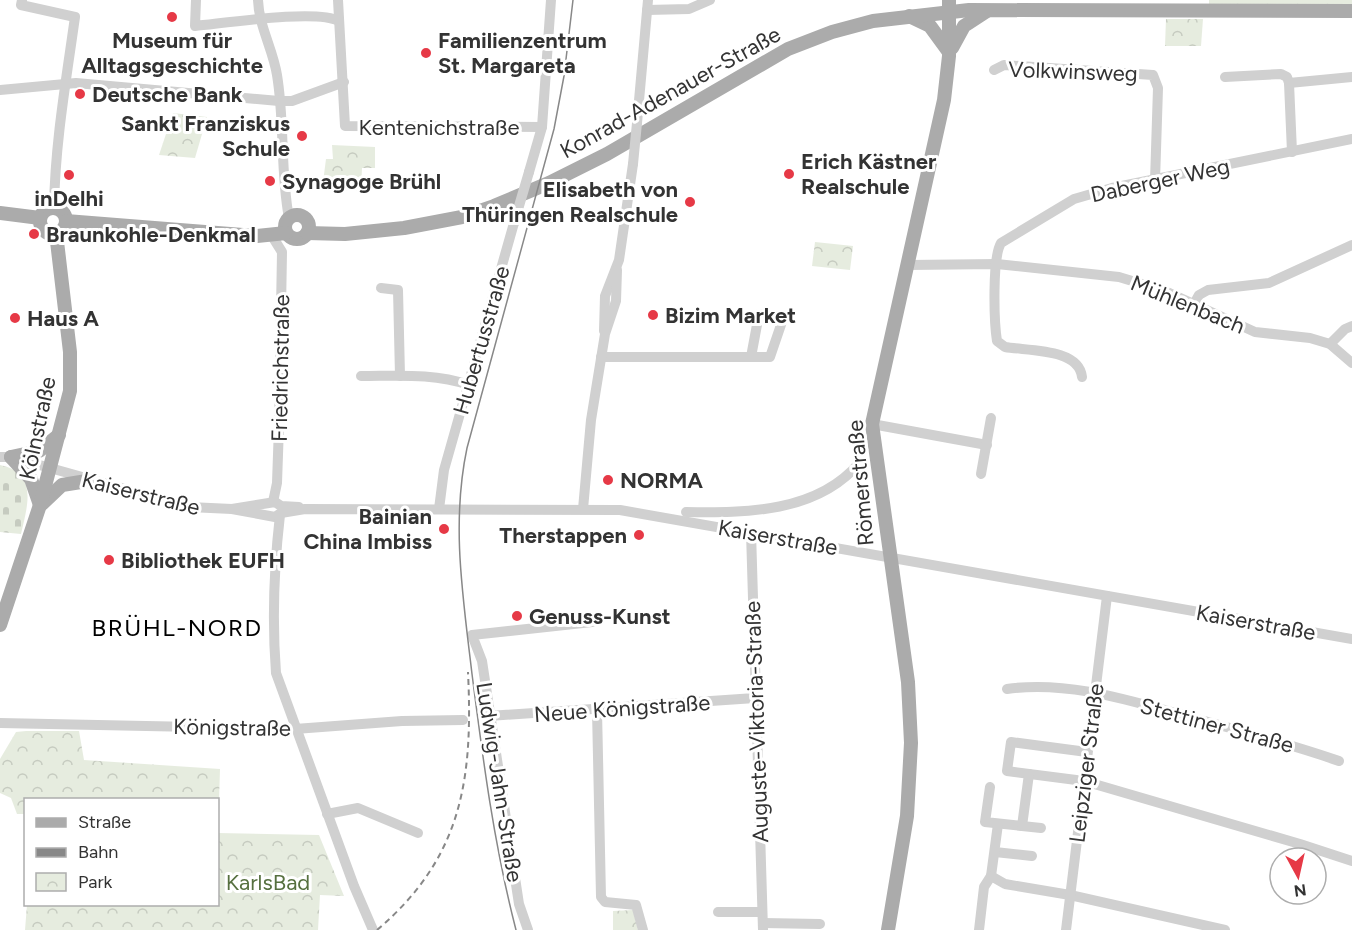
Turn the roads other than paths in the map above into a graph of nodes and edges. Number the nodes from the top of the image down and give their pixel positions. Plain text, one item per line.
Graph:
1 (22, 0) edge
2 (196, 0) edge
3 (258, 0) edge
4 (338, 0) edge
5 (551, 0) edge
6 (710, 0) edge
7 (928, 0) edge
8 (976, 0) edge
9 (647, 5) edge
10 (950, 5) edge
11 (995, 9) junction
12 (1352, 11) edge
13 (907, 15) junction
14 (259, 21) junction
15 (339, 21) junction
16 (949, 54) junction
17 (994, 70) dead end
18 (1224, 77) dead end
19 (1352, 77) edge
20 (344, 81) junction
21 (1289, 83) junction
22 (66, 85) junction
23 (0, 90) edge
24 (279, 101) junction
25 (542, 128) junction
26 (1352, 139) edge
27 (1292, 152) junction
28 (1155, 181) junction
29 (54, 208) junction
30 (0, 213) edge
31 (40, 218) junction
32 (289, 218) junction
33 (66, 221) junction
34 (56, 233) junction
35 (286, 233) junction
36 (307, 233) junction
37 (272, 236) junction
38 (1352, 245) edge
39 (997, 264) junction
40 (908, 265) junction
41 (381, 288) dead end
42 (1194, 304) junction
43 (1352, 326) edge
44 (1330, 344) junction
45 (601, 357) junction
46 (751, 357) dead end
47 (1352, 363) edge
48 (361, 376) dead end
49 (400, 376) junction
50 (1082, 378) dead end
51 (469, 385) junction
52 (991, 418) dead end
53 (872, 424) junction
54 (59, 435) junction
55 (987, 445) junction
56 (5, 457) edge
57 (860, 462) dead end
58 (50, 470) junction
59 (981, 474) dead end
60 (87, 480) junction
61 (40, 506) junction
62 (439, 509) junction
63 (583, 509) junction
64 (275, 510) junction
65 (686, 512) dead end
66 (736, 513) junction
67 (735, 529) junction
68 (751, 532) junction
69 (889, 557) junction
70 (1107, 596) junction
71 (592, 622) dead end
72 (0, 625) edge
73 (1352, 639) edge
74 (1007, 689) dead end
75 (1094, 693) junction
76 (755, 698) junction
77 (597, 710) junction
78 (489, 716) junction
79 (463, 720) dead end
80 (0, 726) edge
81 (295, 729) junction
82 (1088, 752) junction
83 (1339, 761) dead end
84 (1029, 774) junction
85 (1084, 781) junction
86 (990, 787) dead end
87 (327, 814) junction
88 (998, 824) junction
89 (1022, 826) junction
90 (1041, 828) dead end
91 (418, 833) dead end
92 (994, 852) junction
93 (1032, 856) dead end
94 (1352, 861) edge
95 (991, 876) junction
96 (1070, 895) junction
97 (718, 912) dead end
98 (763, 922) edge
99 (820, 924) dead end
100 (373, 930) edge
101 (528, 930) edge
102 (643, 930) edge
103 (888, 930) edge
104 (979, 930) edge
105 (1066, 930) edge
106 (1225, 930) edge

1 - 22 street
2 - 14 street
3 - 14 street
4 - 15 street
5 - 25 street, Hubertusstraße
6 - 9 street
7 - 13 main road
8 - 11 main road
9 - 45 street, bridge
10 - 11 main road, Konrad-Adenauer-Straße
10 - 13 main road, Konrad-Adenauer-Straße
10 - 16 main road, Römerstraße
11 - 12 main road, Konrad-Adenauer-Straße
11 - 16 main road
13 - 16 main road
13 - 36 main road, Konrad-Adenauer-Straße
14 - 15 street
14 - 24 street
15 - 20 street
16 - 40 main road, Römerstraße
17 - 28 street, Volkwinsweg
18 - 21 street
19 - 21 street
20 - 24 street
20 - 25 street, Kentenichstraße
21 - 27 street
22 - 23 street
22 - 24 street
22 - 29 street
24 - 32 street
25 - 51 street, Hubertusstraße, bridge
26 - 27 street, Daberger Weg
27 - 28 street, Daberger Weg
28 - 39 street, Daberger Weg
29 - 31 main road
29 - 33 main road
30 - 31 main road
31 - 34 main road
32 - 35 main road
32 - 36 main road
33 - 34 main road
33 - 37 main road
34 - 54 main road, Kölnstraße
35 - 36 main road
35 - 37 main road
37 - 64 street, Friedrichstraße
38 - 42 street
39 - 40 street, Mühlenbach
39 - 42 street, Mühlenbach
39 - 50 street
40 - 53 main road, Römerstraße
41 - 49 street
42 - 44 street, Mühlenbach
43 - 44 street
44 - 47 street, Mühlenbach
45 - 46 street
45 - 63 street
48 - 49 street
49 - 51 street
51 - 62 street, Hubertusstraße
52 - 55 street
53 - 55 street
53 - 69 main road, Römerstraße
54 - 56 main road
54 - 58 main road, Kölnstraße
55 - 59 street
56 - 58 street, Kaiserstraße
56 - 61 main road
57 - 66 street
58 - 60 street, Kaiserstraße
58 - 61 main road, Kölnstraße
60 - 61 main road
60 - 64 street, Kaiserstraße
61 - 72 main road, Kölnstraße
62 - 63 street, Kaiserstraße
62 - 64 street, Kaiserstraße
63 - 67 street, Kaiserstraße
64 - 81 street, Friedrichstraße
65 - 66 street
66 - 67 street
67 - 68 street, Kaiserstraße
68 - 69 street, Kaiserstraße
68 - 76 street, Auguste-Viktoria-Straße
69 - 70 street, Kaiserstraße
69 - 103 main road, Römerstraße
70 - 73 street, Kaiserstraße
70 - 75 street, Leipziger Straße
71 - 78 street, Ludwig-Jahn-Straße
74 - 75 street, Stettiner Straße
75 - 82 street, Leipziger Straße
75 - 83 street, Stettiner Straße
76 - 77 street, Neue Königstraße
76 - 98 street, Auguste-Viktoria-Straße
77 - 78 street, Neue Königstraße
77 - 102 street
78 - 101 street, Ludwig-Jahn-Straße
79 - 81 street, Königstraße
80 - 81 street, Königstraße
81 - 87 street, Friedrichstraße
82 - 84 street
82 - 85 street, Leipziger Straße
84 - 85 street
84 - 89 street
85 - 94 street
85 - 96 street, Leipziger Straße
86 - 88 street
87 - 91 street
87 - 100 street, Friedrichstraße
88 - 89 street
88 - 92 street
89 - 90 street
92 - 93 street
92 - 95 street
95 - 96 street
95 - 104 street
96 - 105 street, Leipziger Straße
96 - 106 street
97 - 98 street
98 - 99 street

